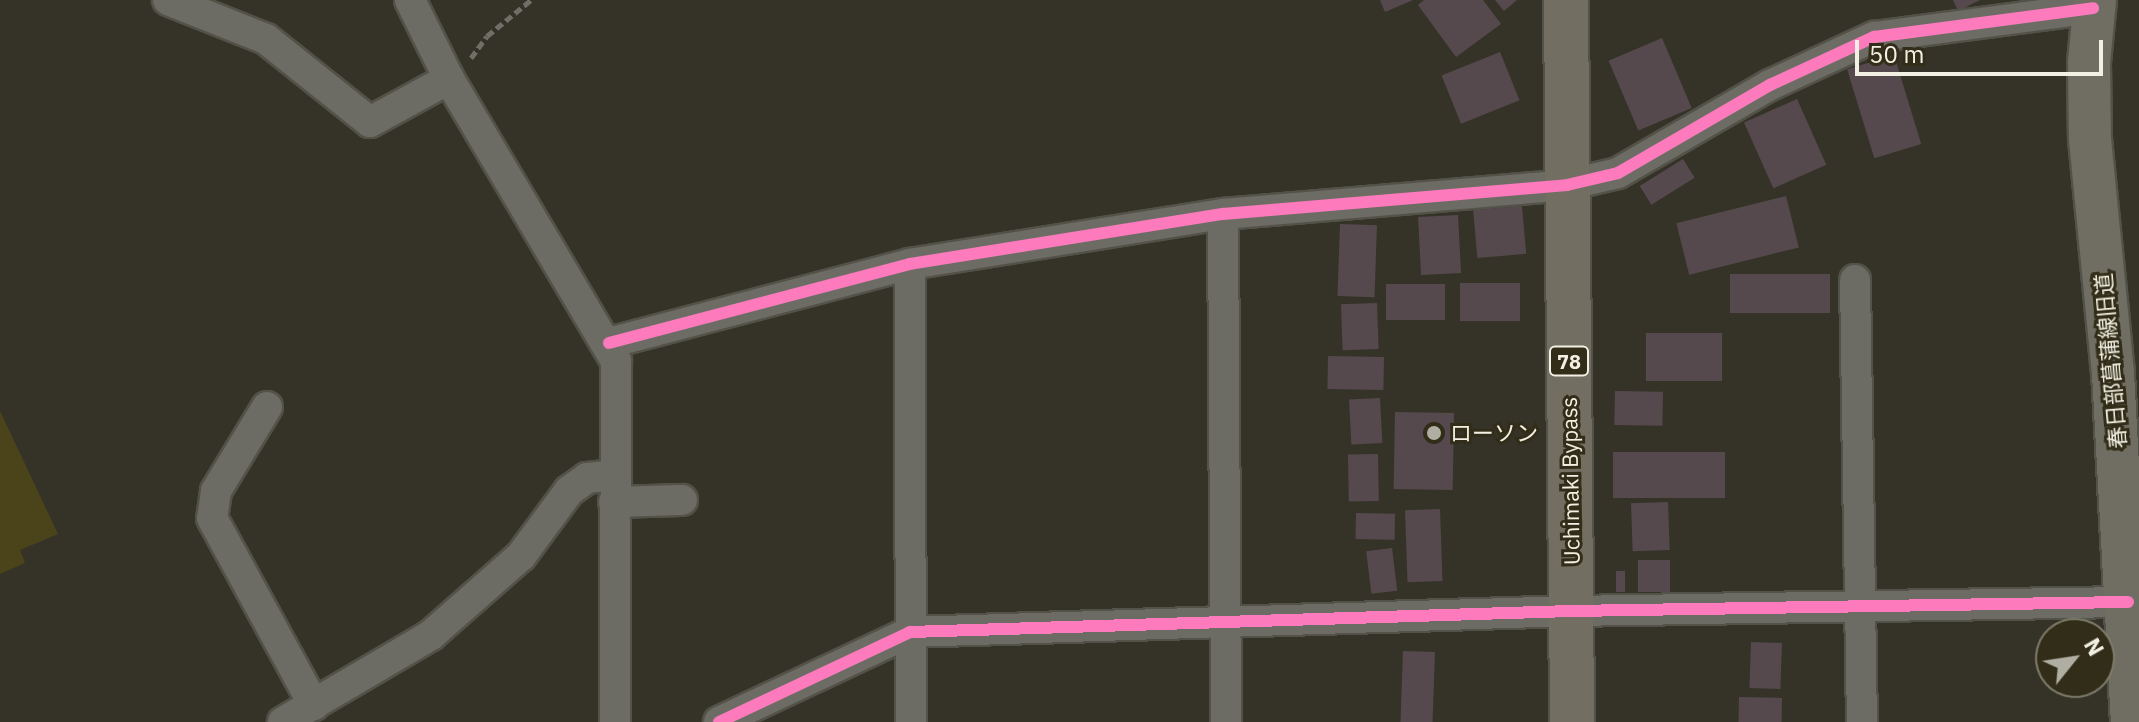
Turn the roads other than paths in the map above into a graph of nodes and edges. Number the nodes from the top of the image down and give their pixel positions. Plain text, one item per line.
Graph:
1 (168, 0) edge
2 (410, 0) edge
3 (1566, 0) edge
4 (2094, 4) edge
5 (447, 75) junction
6 (1567, 185) junction
7 (1223, 214) junction
8 (910, 264) junction
9 (1855, 280) dead end
10 (609, 343) junction
11 (267, 407) dead end
12 (2128, 438) edge
13 (614, 488) junction
14 (682, 500) dead end
15 (2128, 602) junction
16 (1861, 607) junction
17 (1571, 611) junction
18 (1228, 623) junction
19 (910, 632) junction
20 (314, 705) junction
21 (283, 722) edge
22 (615, 722) edge
23 (719, 722) edge
24 (911, 722) edge
25 (1226, 722) edge
26 (1572, 722) edge
27 (1862, 722) edge
28 (2132, 722) edge

1 - 5 street
2 - 5 street
3 - 6 main road, Uchimaki Bypass / 78
4 - 6 street
4 - 12 street, 春日部菖蒲線旧道
5 - 10 street
6 - 7 street
6 - 17 main road, Uchimaki Bypass / 78
7 - 8 street
7 - 18 street
8 - 10 street
8 - 19 street
9 - 16 street
10 - 13 street
11 - 20 street
12 - 15 street, 春日部菖蒲線旧道
13 - 14 street
13 - 20 street
13 - 22 street
15 - 16 street
15 - 28 street, 春日部菖蒲線旧道
16 - 17 street
16 - 27 street
17 - 18 street
17 - 26 main road, Uchimaki Bypass / 78
18 - 19 street
18 - 25 street
19 - 23 street
19 - 24 street
20 - 21 street

